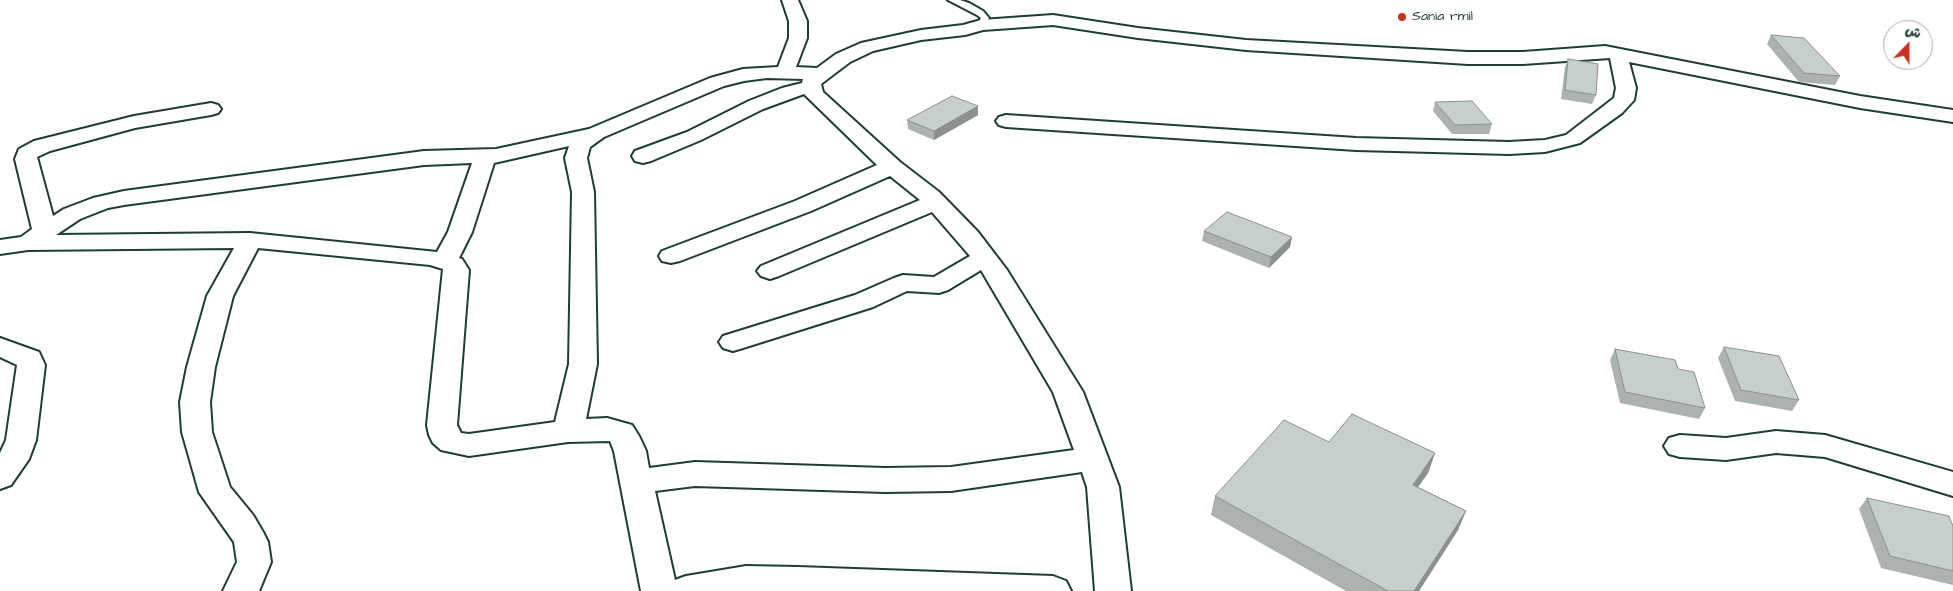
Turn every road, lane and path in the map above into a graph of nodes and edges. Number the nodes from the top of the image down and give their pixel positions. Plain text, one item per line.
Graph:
1 (790, 0) edge
2 (952, 0) edge
3 (981, 25) junction
4 (1618, 53) junction
5 (785, 73) junction
6 (816, 81) junction
7 (210, 109) dead end
8 (1930, 113) junction
9 (1953, 116) edge
10 (1006, 122) dead end
11 (598, 133) junction
12 (1953, 134) edge
13 (485, 156) junction
14 (643, 156) dead end
15 (892, 167) junction
16 (936, 202) junction
17 (36, 238) junction
18 (250, 240) junction
19 (0, 247) edge
20 (671, 256) dead end
21 (984, 258) junction
22 (445, 261) junction
23 (770, 272) dead end
24 (733, 342) dead end
25 (0, 347) edge
26 (568, 431) junction
27 (1680, 446) dead end
28 (1092, 458) junction
29 (0, 477) edge
30 (636, 481) junction
31 (1953, 484) edge
32 (241, 591) edge
33 (659, 591) edge
34 (686, 591) edge
35 (1053, 591) edge
36 (1113, 591) edge

1 - 5 street
2 - 3 lane
3 - 4 street
3 - 6 street
4 - 8 street
4 - 10 street
5 - 6 street
5 - 11 street
6 - 14 street
6 - 15 street
7 - 17 street
8 - 9 street
8 - 12 street
11 - 13 street
11 - 26 street
13 - 17 street
13 - 22 street
15 - 16 street
15 - 20 street
16 - 21 street
16 - 23 street
17 - 18 street
17 - 19 street
18 - 22 street
18 - 32 street
21 - 24 street
21 - 28 street
22 - 26 street
25 - 29 street
26 - 30 street
27 - 31 street
28 - 30 street
28 - 36 street
30 - 33 street
34 - 35 street

